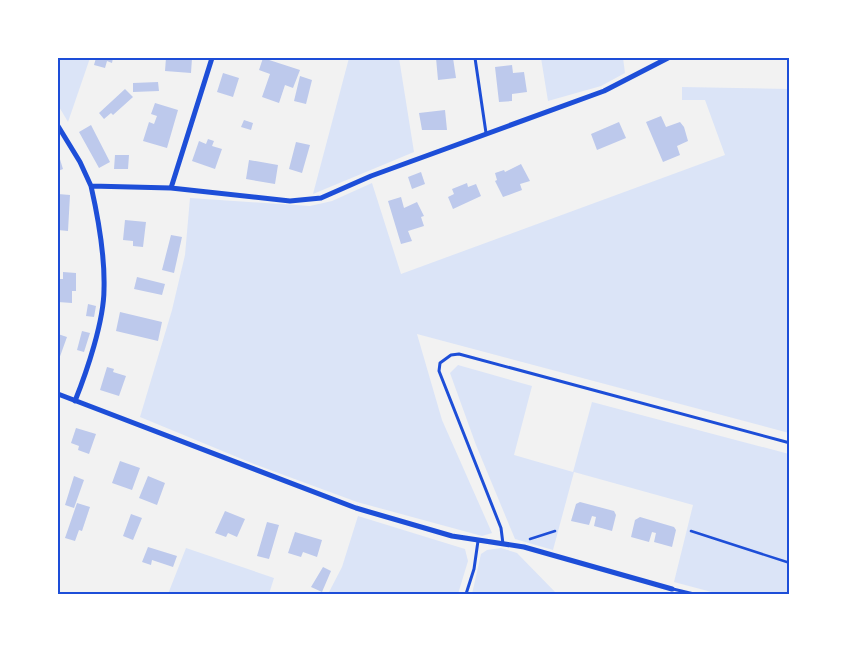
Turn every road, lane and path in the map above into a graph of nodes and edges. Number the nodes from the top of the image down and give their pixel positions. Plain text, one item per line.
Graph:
1 (212, 58) edge
2 (475, 58) edge
3 (668, 58) edge
4 (58, 126) edge
5 (486, 134) junction
6 (91, 186) junction
7 (171, 188) junction
8 (58, 394) edge
9 (75, 401) junction
10 (790, 443) edge
11 (691, 531) dead end
12 (478, 541) junction
13 (503, 544) junction
14 (790, 563) edge
15 (672, 589) joint
16 (466, 594) edge
17 (694, 594) edge

1 - 7 street
2 - 5 lane
3 - 5 street
4 - 6 street
5 - 7 street
6 - 7 street
6 - 9 street
8 - 9 street
9 - 12 street
10 - 13 lane
11 - 14 path
12 - 13 street
12 - 16 lane
13 - 15 street
15 - 17 lane

